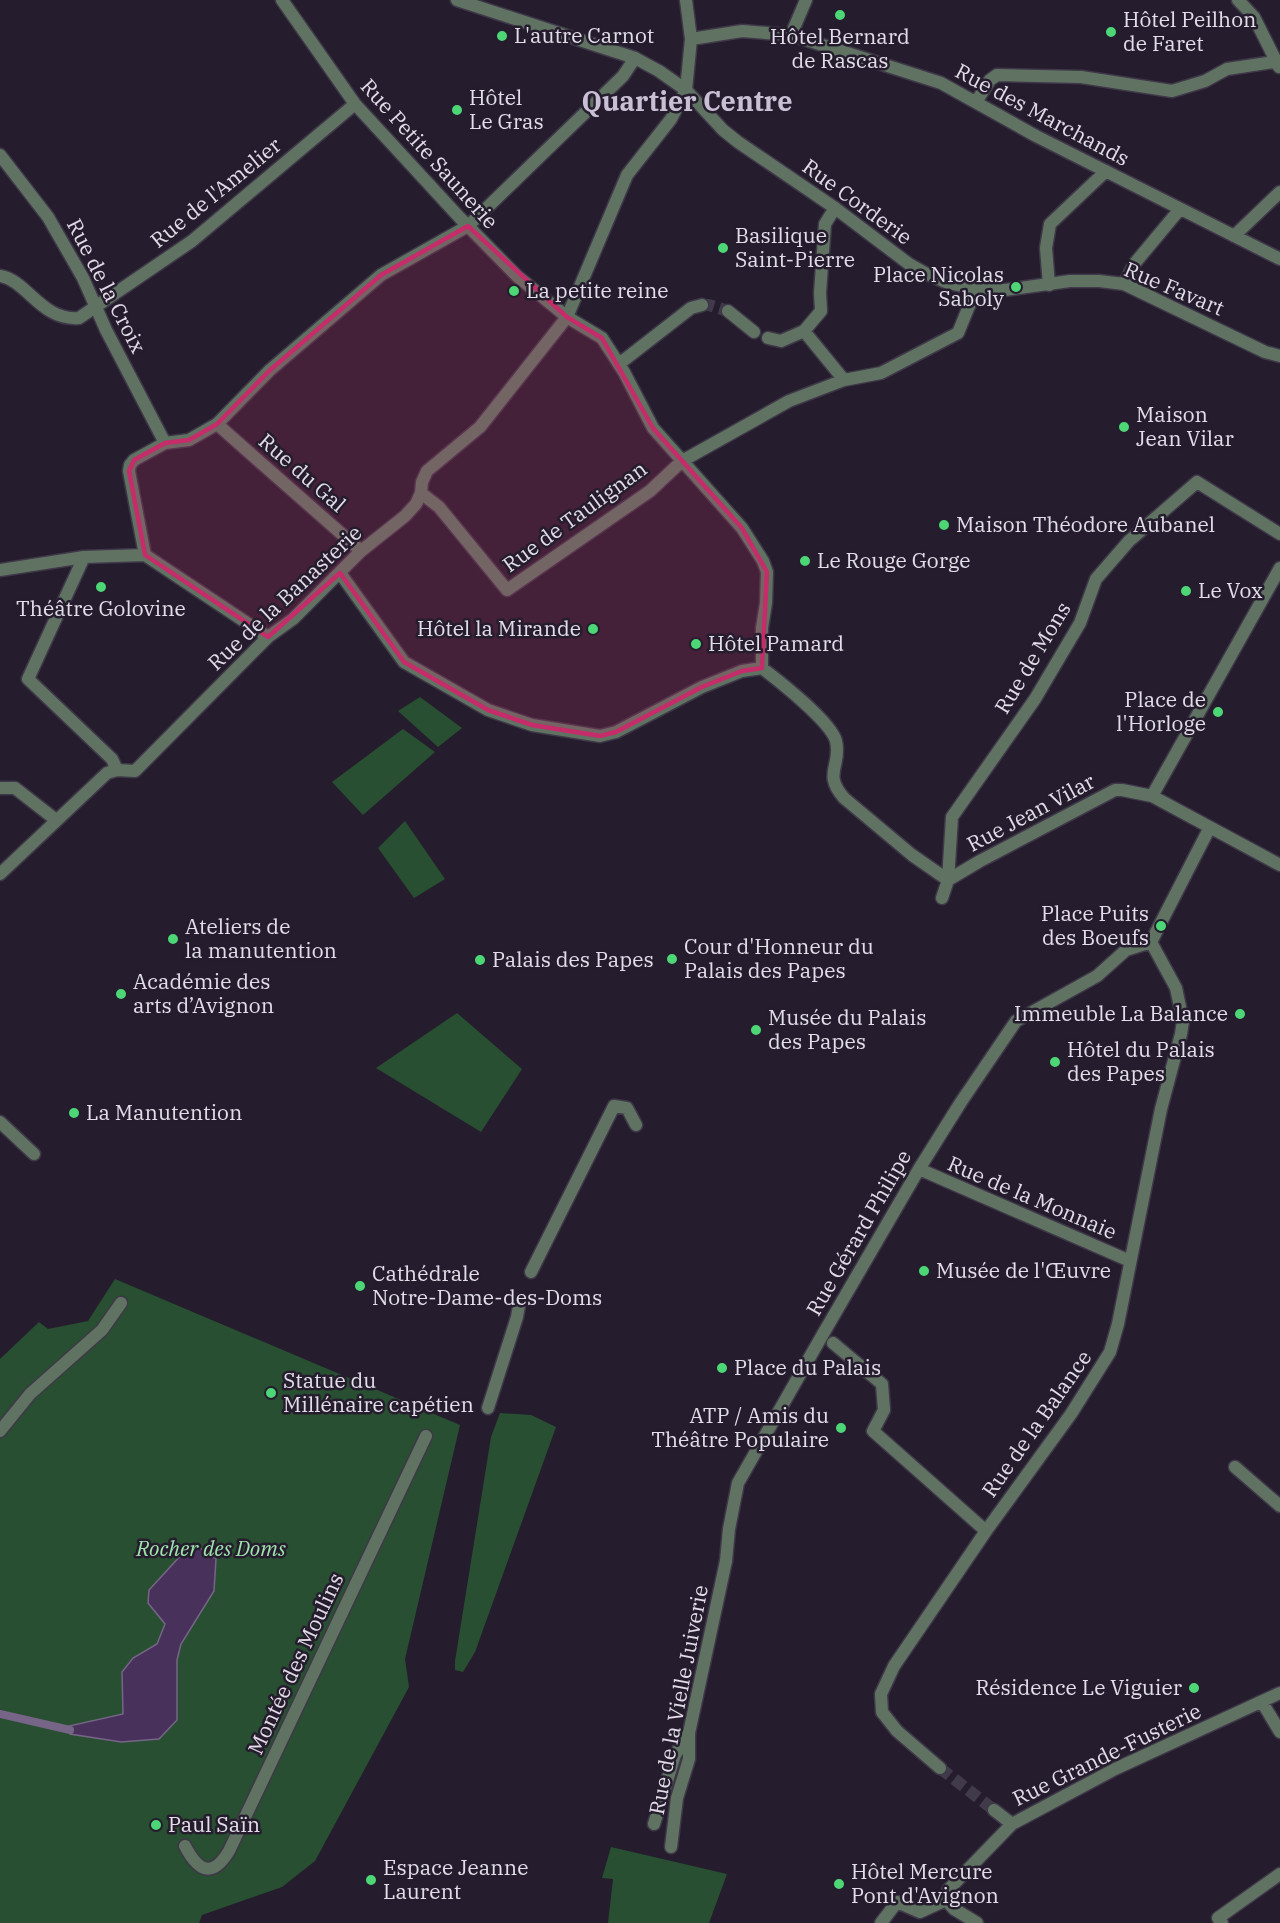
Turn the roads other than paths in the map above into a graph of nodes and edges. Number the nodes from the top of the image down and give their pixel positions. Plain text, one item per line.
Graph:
1 (282, 0) edge
2 (457, 0) edge
3 (686, 0) edge
4 (806, 0) edge
5 (1238, 0) edge
6 (791, 34) junction
7 (691, 39) junction
8 (635, 58) junction
9 (1278, 64) edge
10 (686, 90) junction
11 (976, 102) junction
12 (355, 104) junction
13 (0, 154) edge
14 (1106, 171) junction
15 (1280, 192) edge
16 (835, 208) junction
17 (1180, 208) junction
18 (468, 226) junction
19 (1234, 236) junction
20 (1280, 259) edge
21 (0, 276) edge
22 (1124, 284) junction
23 (1049, 285) junction
24 (976, 289) junction
25 (702, 305) tunnel mouth
26 (97, 306) junction
27 (728, 312) tunnel mouth
28 (567, 317) junction
29 (754, 332) dead end
30 (804, 332) junction
31 (768, 338) dead end
32 (1280, 356) edge
33 (621, 368) junction
34 (844, 380) junction
35 (217, 424) junction
36 (165, 443) junction
37 (682, 461) junction
38 (422, 493) junction
39 (1280, 534) edge
40 (361, 551) junction
41 (145, 555) junction
42 (84, 557) junction
43 (1280, 568) edge
44 (0, 570) edge
45 (340, 573) junction
46 (268, 637) junction
47 (762, 668) junction
48 (117, 770) junction
49 (0, 788) edge
50 (1152, 796) junction
51 (56, 820) junction
52 (1209, 828) junction
53 (1280, 865) edge
54 (0, 874) edge
55 (948, 880) junction
56 (942, 898) dead end
57 (1151, 942) junction
58 (0, 1122) edge
59 (636, 1125) dead end
60 (34, 1154) dead end
61 (919, 1169) junction
62 (1130, 1261) junction
63 (531, 1272) dead end
64 (519, 1300) dead end
65 (122, 1303) dead end
66 (833, 1343) dead end
67 (488, 1408) dead end
68 (0, 1431) edge
69 (426, 1436) dead end
70 (1235, 1467) dead end
71 (1280, 1506) edge
72 (986, 1531) junction
73 (726, 1561) joint
74 (1280, 1693) edge
75 (1262, 1702) junction
76 (1280, 1732) edge
77 (689, 1733) junction
78 (940, 1768) tunnel mouth
79 (994, 1810) tunnel mouth
80 (654, 1824) dead end
81 (1012, 1824) junction
82 (185, 1846) dead end
83 (671, 1847) dead end
84 (1280, 1875) edge
85 (946, 1900) junction
86 (1218, 1921) edge
87 (881, 1923) edge
88 (977, 1923) edge

1 - 12 street, Rue Petite Saunerie
2 - 8 street, Rue Corderie
3 - 7 street
4 - 6 street
5 - 9 street
6 - 7 street, Rue des Marchands
6 - 11 street, Rue des Marchands
7 - 10 street
8 - 10 street, Rue Corderie
8 - 18 street
9 - 11 street
10 - 16 street, Rue Corderie
10 - 28 street, Rue de la Banasterie
11 - 14 street, Rue des Marchands
12 - 18 street, Rue Petite Saunerie
12 - 26 street, Rue de l'Amelier
13 - 26 street, Rue de la Croix
14 - 17 street, Rue des Marchands
14 - 23 street
15 - 19 street
16 - 24 street, Rue Corderie
16 - 30 street
17 - 19 street, Rue des Marchands
17 - 22 street
18 - 28 street, Rue Petite Saunerie
18 - 35 street
19 - 20 street, Rue des Marchands
21 - 26 street, Rue de l'Amelier
22 - 23 street, Rue Favart
22 - 32 street, Rue Favart
23 - 24 street, Rue Favart
24 - 34 street
25 - 33 street
26 - 36 street, Rue de la Croix
27 - 29 street
28 - 33 street, Rue Petite Saunerie
28 - 38 street, Rue de la Banasterie
30 - 31 street
30 - 34 street
33 - 37 street, Rue Petite Saunerie
34 - 37 street
35 - 36 street
35 - 40 street, Rue du Gal
36 - 41 street
37 - 38 street, Rue de Taulignan
37 - 47 street, Rue Petite Saunerie
38 - 40 street, Rue de la Banasterie
39 - 55 street, Rue de Mons
40 - 45 street, Rue de la Banasterie
41 - 42 street
41 - 46 street
42 - 44 street
42 - 48 street
43 - 50 street
45 - 46 street, Rue de la Banasterie
45 - 47 street
46 - 48 street, Rue de la Banasterie
47 - 55 street
48 - 51 street, Rue de la Banasterie
49 - 51 street
50 - 52 street
50 - 55 street, Rue Jean Vilar
51 - 54 street, Rue de la Banasterie
52 - 53 street
52 - 57 street
55 - 56 street
57 - 61 street, Rue Gérard Philipe
57 - 62 street, Rue de la Balance
58 - 60 street
59 - 63 street
61 - 62 street, Rue de la Monnaie
61 - 73 street, Rue Gérard Philipe
62 - 72 street, Rue de la Balance
64 - 67 street
65 - 68 street
66 - 72 street
69 - 82 street, Montée des Moulins
70 - 71 street
72 - 78 street, Rue de la Balance
73 - 77 street, Rue de la Vielle Juiverie
74 - 75 street, Rue Grande-Fusterie
75 - 76 street
75 - 81 street, Rue Grande-Fusterie
77 - 80 street
77 - 83 street, Rue de la Vielle Juiverie
79 - 81 street
81 - 85 street, Rue Grande-Fusterie
84 - 86 street
85 - 87 street
85 - 88 street

